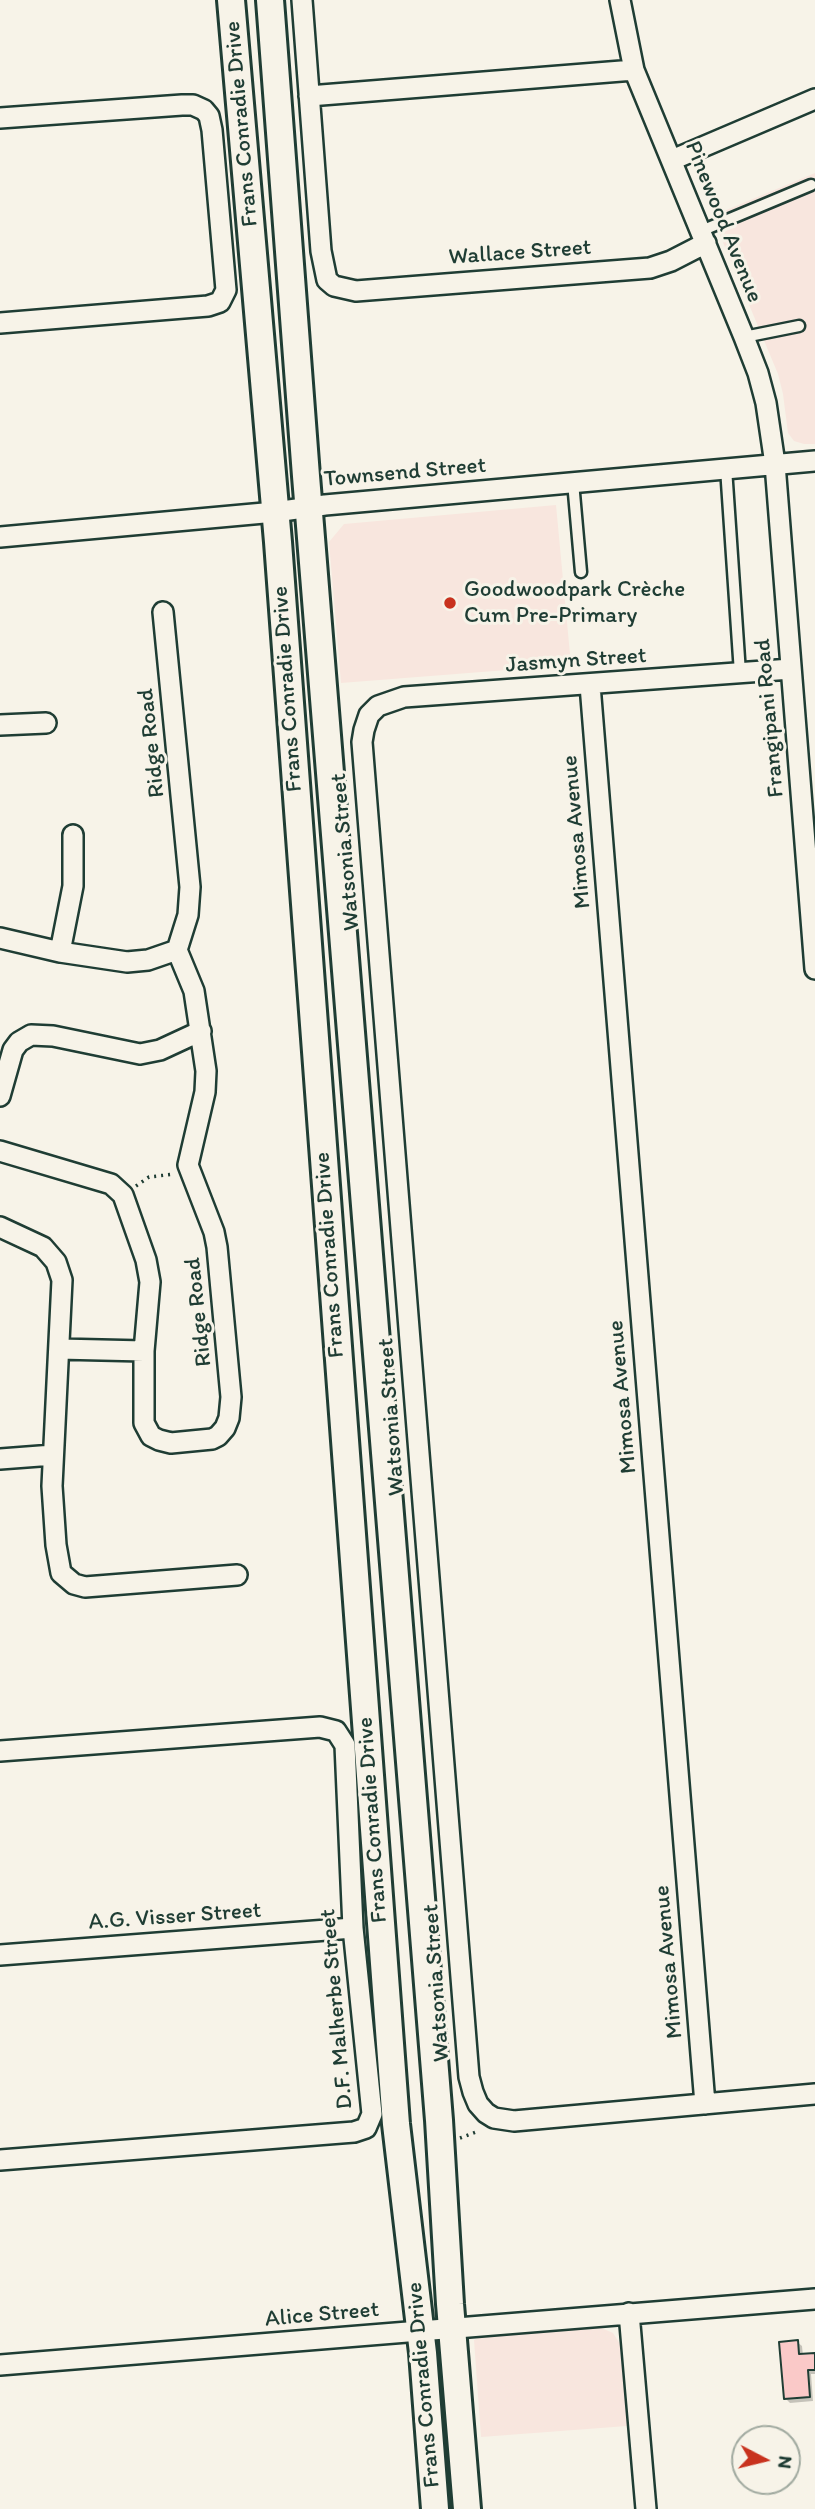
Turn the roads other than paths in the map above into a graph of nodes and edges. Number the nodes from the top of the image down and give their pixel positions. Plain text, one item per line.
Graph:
1 (231, 0) edge
2 (270, 0) edge
3 (302, 0) edge
4 (620, 0) edge
5 (634, 70) junction
6 (309, 96) junction
7 (815, 99) edge
8 (0, 118) edge
9 (673, 160) junction
10 (811, 185) dead end
11 (703, 237) junction
12 (0, 323) edge
13 (799, 326) dead end
14 (744, 337) junction
15 (815, 461) edge
16 (775, 464) junction
17 (726, 468) junction
18 (573, 482) junction
19 (309, 507) junction
20 (275, 512) junction
21 (0, 537) edge
22 (581, 572) dead end
23 (163, 612) dead end
24 (791, 669) junction
25 (740, 673) junction
26 (590, 685) junction
27 (369, 715) joint
28 (46, 723) dead end
29 (0, 725) edge
30 (73, 835) dead end
31 (0, 938) edge
32 (177, 950) junction
33 (60, 952) junction
34 (815, 969) edge
35 (201, 1031) junction
36 (0, 1097) edge
37 (0, 1151) edge
38 (0, 1227) edge
39 (59, 1349) junction
40 (144, 1351) junction
41 (53, 1455) junction
42 (0, 1459) edge
43 (237, 1575) dead end
44 (0, 1751) edge
45 (354, 1928) junction
46 (0, 1955) edge
47 (815, 2094) edge
48 (705, 2104) junction
49 (0, 2160) edge
50 (815, 2299) edge
51 (629, 2313) junction
52 (452, 2328) junction
53 (420, 2331) junction
54 (0, 2365) edge
55 (436, 2509) edge
56 (467, 2509) edge
57 (646, 2509) edge

1 - 20 main road, Frans Conradie Drive
2 - 19 main road, Frans Conradie Drive
3 - 6 street
4 - 5 street, Pinewood Avenue
5 - 6 street
5 - 9 street, Pinewood Avenue
6 - 11 street, Wallace Street
7 - 9 street
8 - 12 street
9 - 11 street, Pinewood Avenue
10 - 11 lane
11 - 14 street, Pinewood Avenue
13 - 14 lane
14 - 16 street, Pinewood Avenue
15 - 16 street, Townsend Street
16 - 17 street, Townsend Street
16 - 24 street, Frangipani Road
17 - 18 street, Townsend Street
17 - 25 lane
18 - 19 street, Townsend Street
18 - 22 lane
19 - 20 street, Townsend Street
19 - 52 main road, Frans Conradie Drive
20 - 21 street, Townsend Street
20 - 53 main road, Frans Conradie Drive
23 - 32 street, Ridge Road
24 - 25 street, Jasmyn Street
24 - 34 street, Frangipani Road
25 - 26 street, Jasmyn Street
26 - 27 street, Jasmyn Street
26 - 48 street, Mimosa Avenue
27 - 48 street, Watsonia Street
28 - 29 street
30 - 33 street
31 - 33 street
32 - 33 street
32 - 35 street, Ridge Road
35 - 36 street
35 - 40 street, Ridge Road
37 - 40 street, Ridge Road
38 - 39 street
39 - 40 street
39 - 41 street
41 - 42 street
41 - 43 street
44 - 45 street, D.F. Malherbe Street
45 - 46 street, A.G. Visser Street
45 - 49 street, D.F. Malherbe Street
47 - 48 street
50 - 51 street, Alice Street
51 - 52 street, Alice Street
51 - 57 street
52 - 53 street, Alice Street
52 - 56 main road, Frans Conradie Drive
53 - 54 street, Alice Street
53 - 55 main road, Frans Conradie Drive

